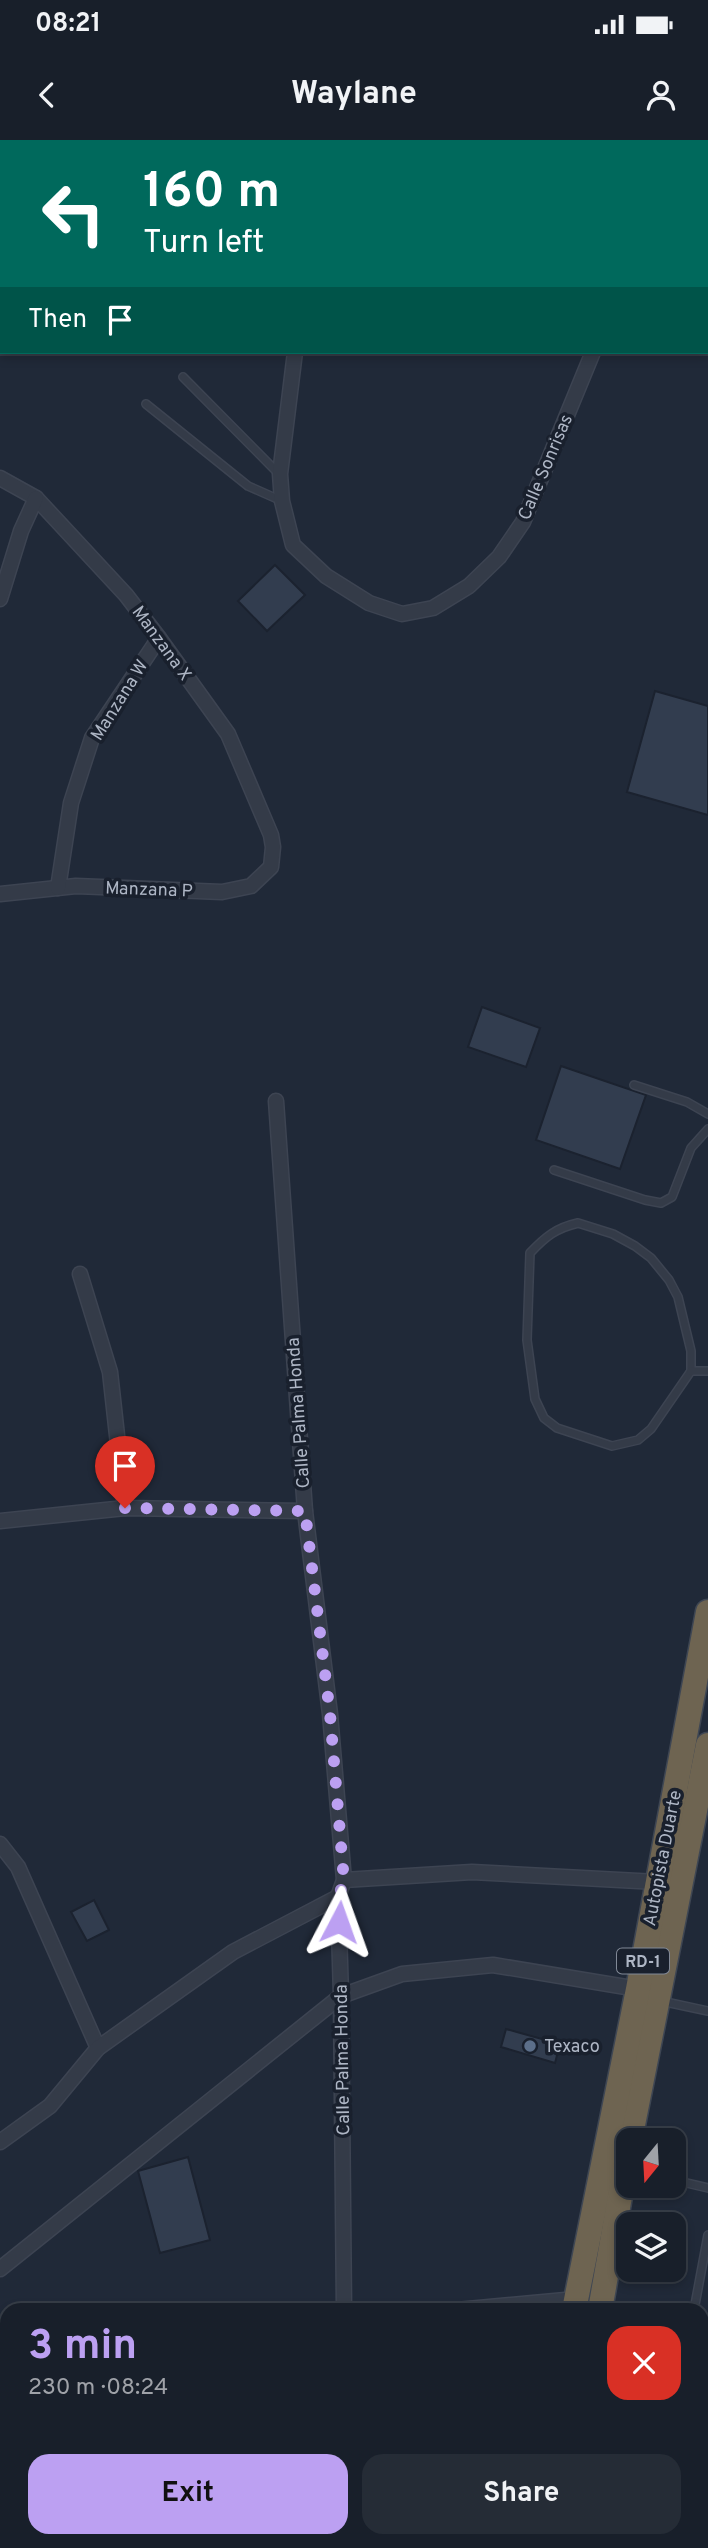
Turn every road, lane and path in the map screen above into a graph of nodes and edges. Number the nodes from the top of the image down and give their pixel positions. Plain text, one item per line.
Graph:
1 (295, 354) edge
2 (592, 354) edge
3 (183, 377) dead end
4 (146, 404) dead end
5 (280, 474) junction
6 (0, 478) edge
7 (36, 498) junction
8 (282, 501) junction
9 (0, 599) edge
10 (159, 638) junction
11 (273, 847) joint
12 (58, 888) junction
13 (0, 894) edge
14 (634, 1085) dead end
15 (276, 1101) dead end
16 (708, 1114) edge
17 (708, 1129) edge
18 (554, 1170) dead end
19 (80, 1274) dead end
20 (691, 1371) junction
21 (708, 1371) edge
22 (125, 1508) junction
23 (305, 1511) junction
24 (0, 1521) edge
25 (708, 1612) edge
26 (708, 1745) edge
27 (0, 1844) edge
28 (344, 1881) junction
29 (657, 1882) junction
30 (338, 1898) junction
31 (647, 1995) junction
32 (341, 1996) junction
33 (708, 2011) edge
34 (98, 2048) junction
35 (631, 2128) edge
36 (0, 2142) edge
37 (686, 2183) edge
38 (708, 2188) edge
39 (621, 2198) edge
40 (708, 2235) edge
41 (0, 2269) edge
42 (344, 2303) edge
43 (575, 2303) edge
44 (601, 2303) edge
45 (695, 2303) edge

1 - 5 street, Calle Sonrisas
2 - 8 street, Calle Sonrisas
3 - 5 lane
4 - 8 lane
5 - 8 street, Calle Sonrisas
6 - 7 street, Manzana X
7 - 9 street
7 - 10 street, Manzana X
10 - 11 street, Manzana X
10 - 12 street, Manzana W
11 - 12 street, Manzana P
12 - 13 street, Manzana P
14 - 16 lane
15 - 23 street, Calle Palma Honda
17 - 18 lane
19 - 22 street
20 - 20 lane
20 - 21 lane
22 - 23 street
22 - 24 street
23 - 28 street, Calle Palma Honda
25 - 29 highway, Autopista Duarte / RD-1
26 - 31 highway, Autopista Duarte / RD-1
27 - 34 street
28 - 29 street
28 - 30 street, Calle Palma Honda
29 - 31 highway, Autopista Duarte / RD-1
30 - 32 street, Calle Palma Honda
30 - 34 street
31 - 32 street
31 - 33 lane
31 - 35 highway, Autopista Duarte / RD-1
31 - 43 highway, Autopista Duarte / RD-1
32 - 41 street
32 - 42 street, Calle Palma Honda
34 - 36 street
37 - 38 lane
39 - 44 highway
40 - 45 lane

